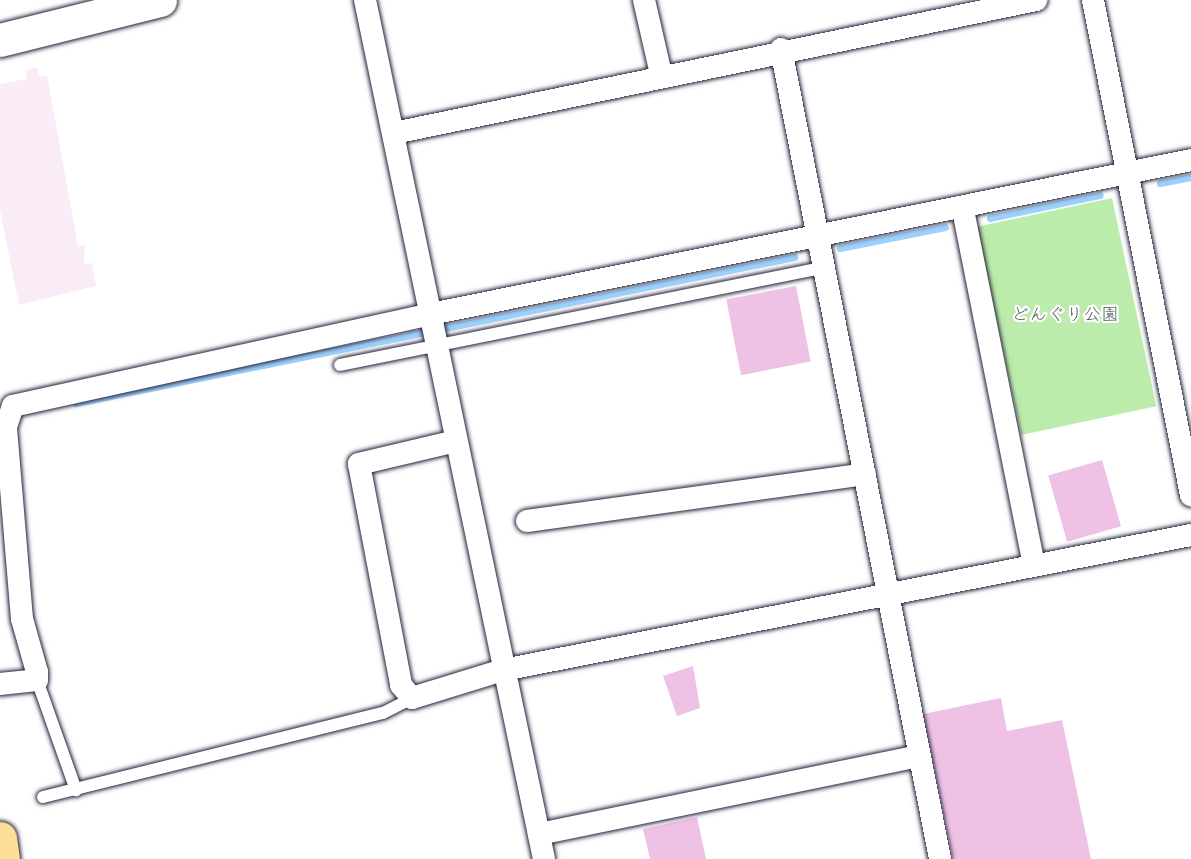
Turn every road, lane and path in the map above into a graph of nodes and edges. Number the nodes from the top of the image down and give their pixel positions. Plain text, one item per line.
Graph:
1 (160, 0) edge
2 (365, 0) edge
3 (645, 0) edge
4 (1036, 0) edge
5 (1093, 0) edge
6 (0, 40) edge
7 (781, 49) junction
8 (661, 74) junction
9 (394, 133) junction
10 (1191, 160) edge
11 (1128, 174) junction
12 (963, 210) junction
13 (815, 238) junction
14 (822, 268) junction
15 (430, 314) junction
16 (437, 347) junction
17 (340, 364) dead end
18 (456, 441) junction
19 (866, 474) junction
20 (1191, 495) edge
21 (527, 521) dead end
22 (1191, 535) edge
23 (1034, 565) junction
24 (885, 595) junction
25 (503, 670) junction
26 (37, 680) junction
27 (0, 684) edge
28 (412, 698) junction
29 (919, 756) junction
30 (76, 790) junction
31 (43, 797) dead end
32 (539, 834) junction
33 (0, 838) edge
34 (3, 859) edge
35 (544, 859) edge
36 (940, 859) edge

1 - 6 street
2 - 9 street
3 - 8 street
4 - 7 street
5 - 11 street
7 - 8 street
7 - 13 street
8 - 9 street
9 - 15 street
10 - 11 street
11 - 12 street
11 - 20 street
12 - 13 street
12 - 23 street
13 - 14 street
13 - 15 street
14 - 16 lane
14 - 19 street
15 - 16 street
15 - 26 street
16 - 17 lane
16 - 18 street
18 - 25 street
18 - 28 street
19 - 21 street
19 - 24 street
22 - 23 street
23 - 24 street
24 - 25 street
24 - 29 street
25 - 28 street
25 - 32 street
26 - 27 street
26 - 30 lane
28 - 30 lane
29 - 32 street
29 - 36 street
30 - 31 lane
32 - 35 street
33 - 34 highway

